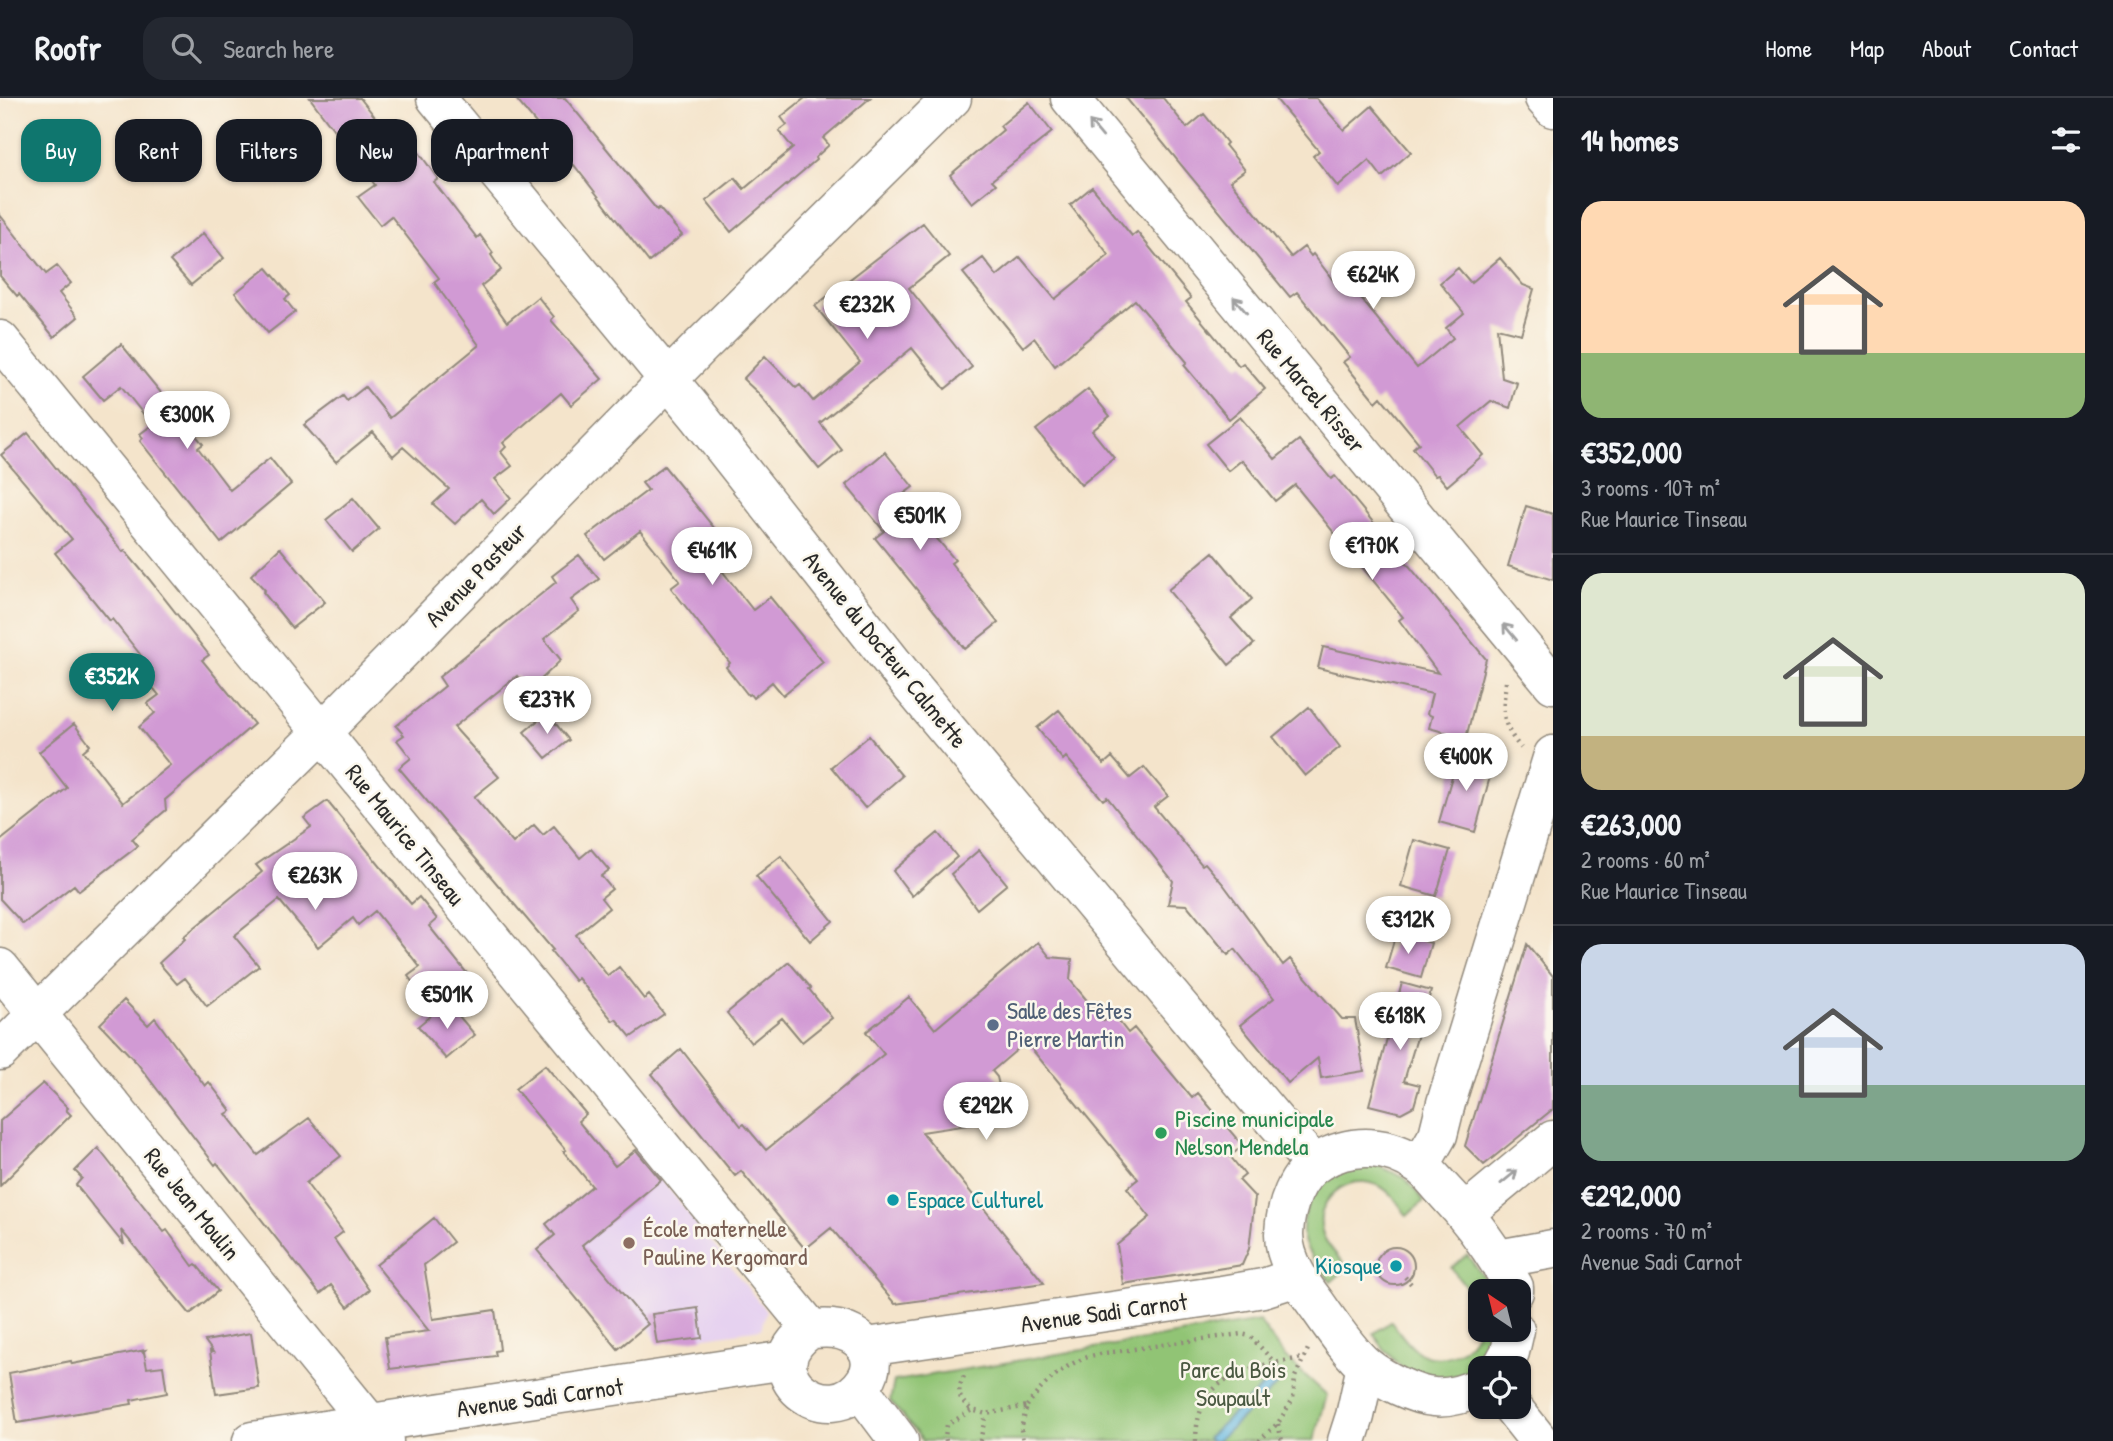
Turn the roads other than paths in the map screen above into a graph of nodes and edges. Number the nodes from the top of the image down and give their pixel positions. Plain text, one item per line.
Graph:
1 (436, 98) edge
2 (952, 98) edge
3 (1070, 98) edge
4 (1544, 98) edge
5 (1553, 108) edge
6 (0, 340) edge
7 (668, 379) junction
8 (1553, 684) edge
9 (321, 733) junction
10 (1553, 755) edge
11 (0, 968) edge
12 (37, 1014) junction
13 (0, 1051) edge
14 (1553, 1140) edge
15 (1314, 1164) junction
16 (1420, 1166) junction
17 (1465, 1213) junction
18 (1553, 1249) edge
19 (1506, 1275) edge
20 (1297, 1277) junction
21 (811, 1329) junction
22 (867, 1347) junction
23 (786, 1360) junction
24 (1366, 1366) junction
25 (860, 1389) junction
26 (1468, 1392) edge
27 (1522, 1419) edge
28 (377, 1433) edge
29 (251, 1441) edge
30 (899, 1441) edge
31 (1347, 1441) edge
32 (1539, 1441) edge

1 - 7 street, Avenue du Docteur Calmette
2 - 7 street, Avenue Pasteur
8 -> 3 street, Rue Marcel Risser
4 - 5 street
6 - 9 street, Rue Maurice Tinseau
7 - 9 street, Avenue Pasteur
7 - 15 street, Avenue du Docteur Calmette
9 - 12 street, Avenue Pasteur
9 - 21 street, Rue Maurice Tinseau
10 - 16 street
11 - 12 street, Rue Jean Moulin
12 - 13 street, Avenue Pasteur
12 - 28 street, Rue Jean Moulin
17 -> 14 street
15 - 16 street
15 - 20 street
16 - 17 street
17 - 19 street
18 - 19 street
20 - 22 street, Avenue Sadi Carnot
20 - 24 street
21 - 22 street
21 - 23 street
22 - 25 street
23 - 25 street
23 - 28 street, Avenue Sadi Carnot
24 - 26 street
24 - 31 street
25 - 30 street
27 - 32 street
28 - 29 street, Avenue Sadi Carnot

